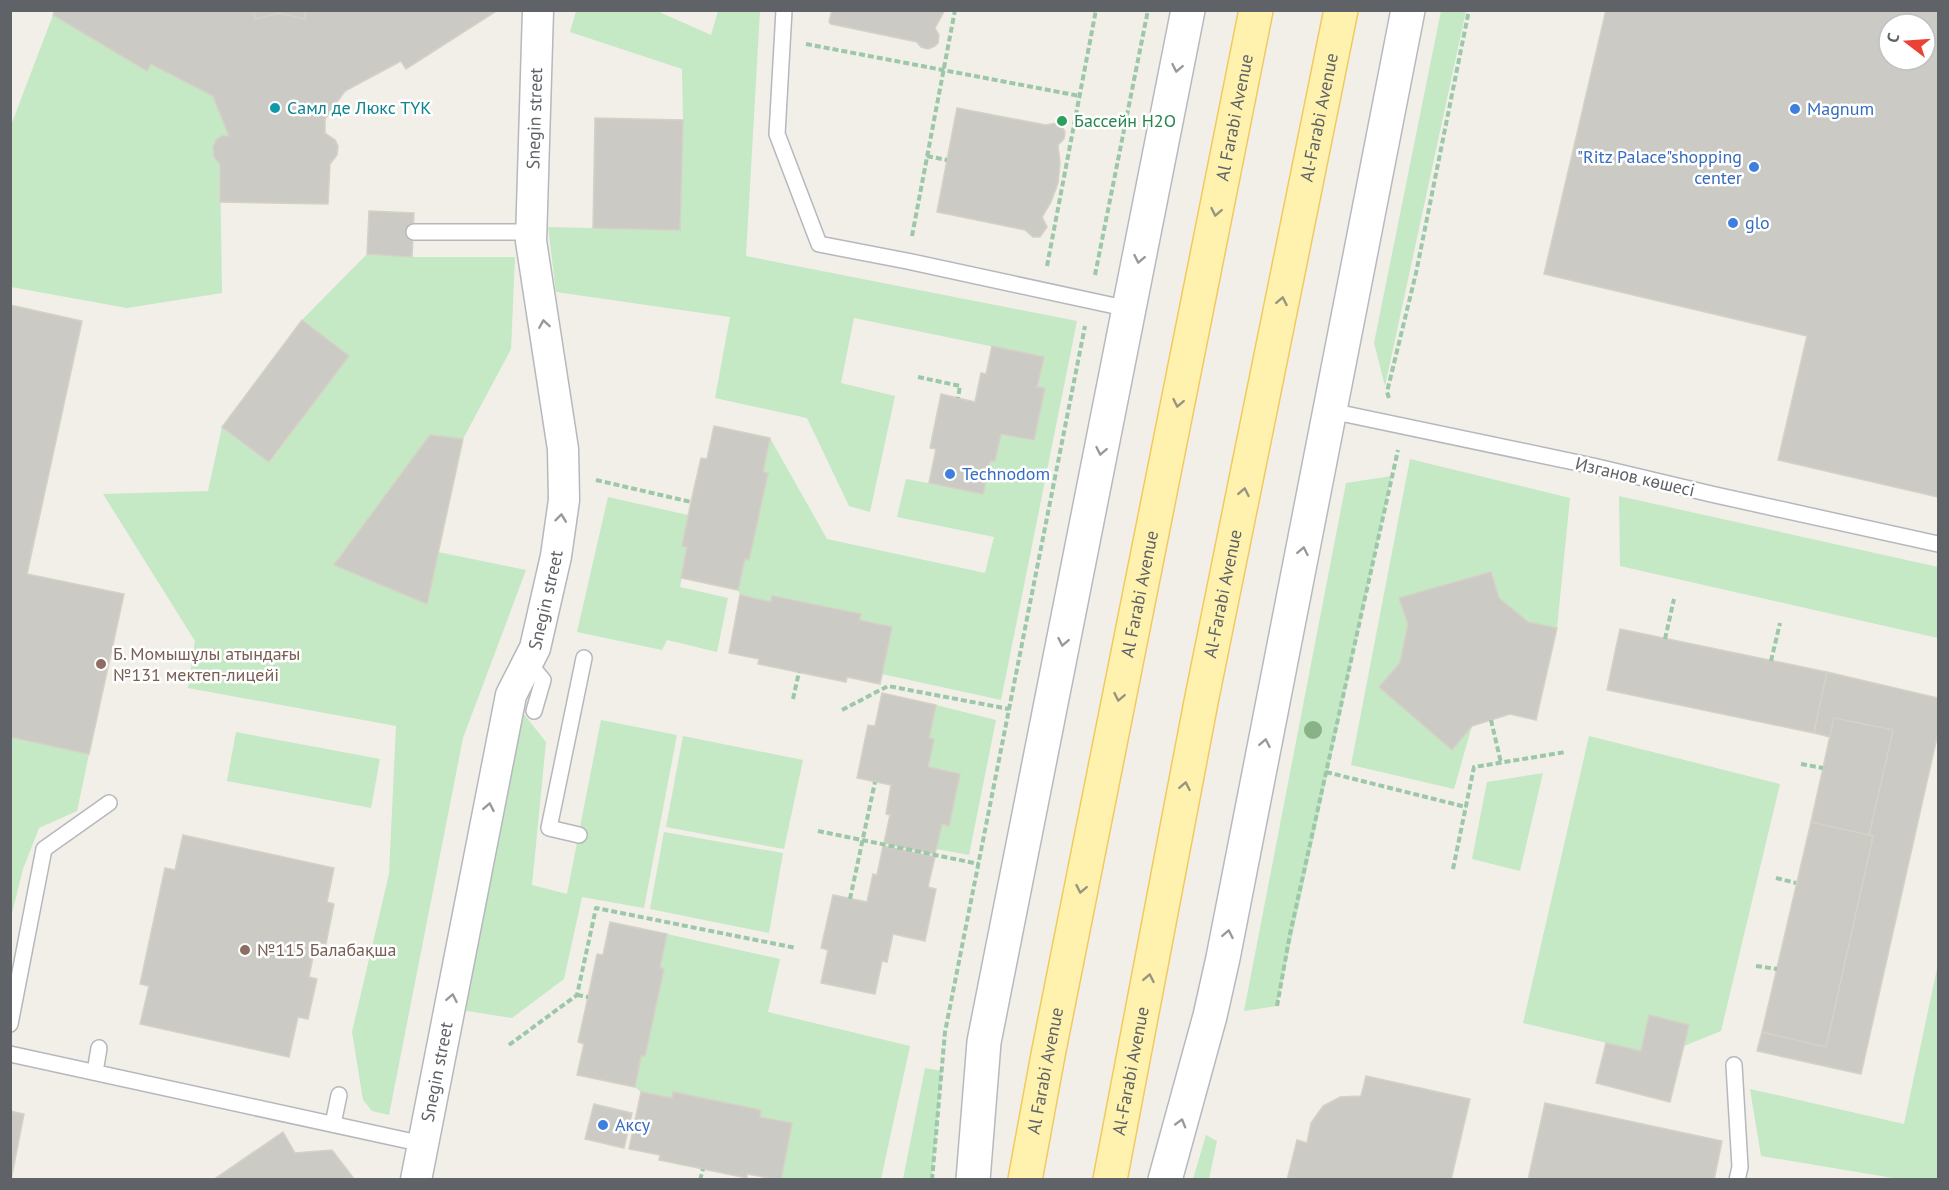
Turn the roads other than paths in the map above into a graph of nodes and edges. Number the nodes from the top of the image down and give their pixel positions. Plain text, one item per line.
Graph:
1 (538, 10) edge
2 (784, 10) edge
3 (1188, 10) edge
4 (1257, 10) edge
5 (1341, 10) edge
6 (1408, 10) edge
7 (414, 232) dead end
8 (532, 232) junction
9 (1129, 309) junction
10 (1331, 411) junction
11 (1938, 544) edge
12 (584, 657) dead end
13 (528, 662) junction
14 (534, 711) dead end
15 (109, 803) dead end
16 (579, 835) dead end
17 (10, 1024) edge
18 (99, 1048) dead end
19 (10, 1054) edge
20 (1734, 1065) dead end
21 (95, 1072) junction
22 (339, 1095) dead end
23 (333, 1124) junction
24 (423, 1144) junction
25 (416, 1179) edge
26 (973, 1179) edge
27 (1025, 1179) edge
28 (1110, 1179) edge
29 (1165, 1179) edge
30 (1737, 1179) edge

1 - 8 street, Snegin street
2 - 9 lane
3 -> 9 main road
4 -> 27 main road, Al Farabi Avenue
28 -> 5 main road, Al-Farabi Avenue
6 - 10 main road
7 - 8 lane
13 -> 8 street, Snegin street
9 -> 26 main road
10 - 11 lane, Изганов көшесі
29 -> 10 main road
12 - 16 lane
13 - 14 lane
24 -> 13 street, Snegin street
15 - 17 lane
18 - 21 lane
19 - 21 lane
20 - 30 lane
21 - 23 lane
22 - 23 lane
23 - 24 lane
24 - 25 street, Snegin street

